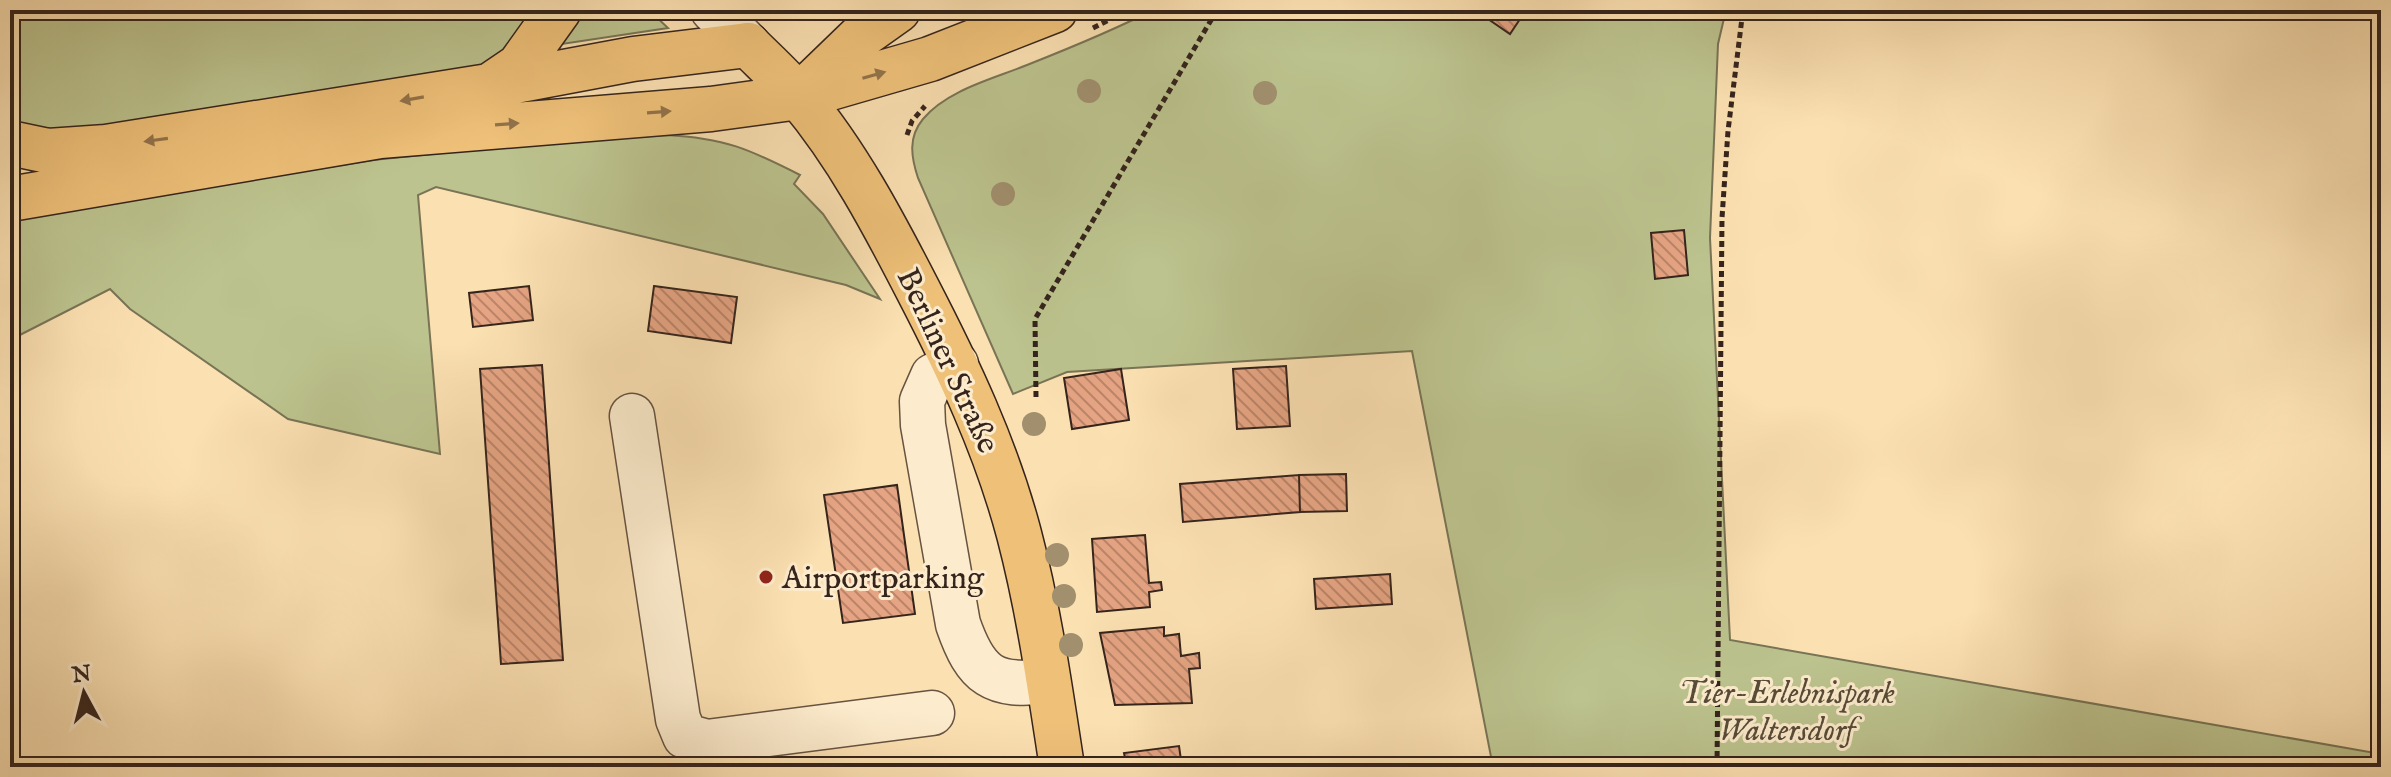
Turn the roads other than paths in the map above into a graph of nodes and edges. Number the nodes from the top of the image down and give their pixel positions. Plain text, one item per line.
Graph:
1 (559, 10) edge
2 (713, 10) edge
3 (898, 10) edge
4 (1055, 10) edge
5 (748, 45) junction
6 (489, 86) junction
7 (799, 97) junction
8 (10, 143) edge
9 (10, 199) edge
10 (956, 364) junction
11 (632, 416) dead end
12 (1048, 681) junction
13 (932, 713) dead end
14 (1062, 767) edge

1 - 6 main road
2 - 5 street, Berliner Straße
3 - 7 main road
7 -> 4 main road
5 - 6 main road
5 - 7 main road, Berliner Straße
6 -> 8 main road
9 -> 7 main road
7 - 10 main road, Berliner Straße
10 - 12 main road, Berliner Straße
10 - 12 street
11 - 13 street
12 - 14 main road, Berliner Straße

